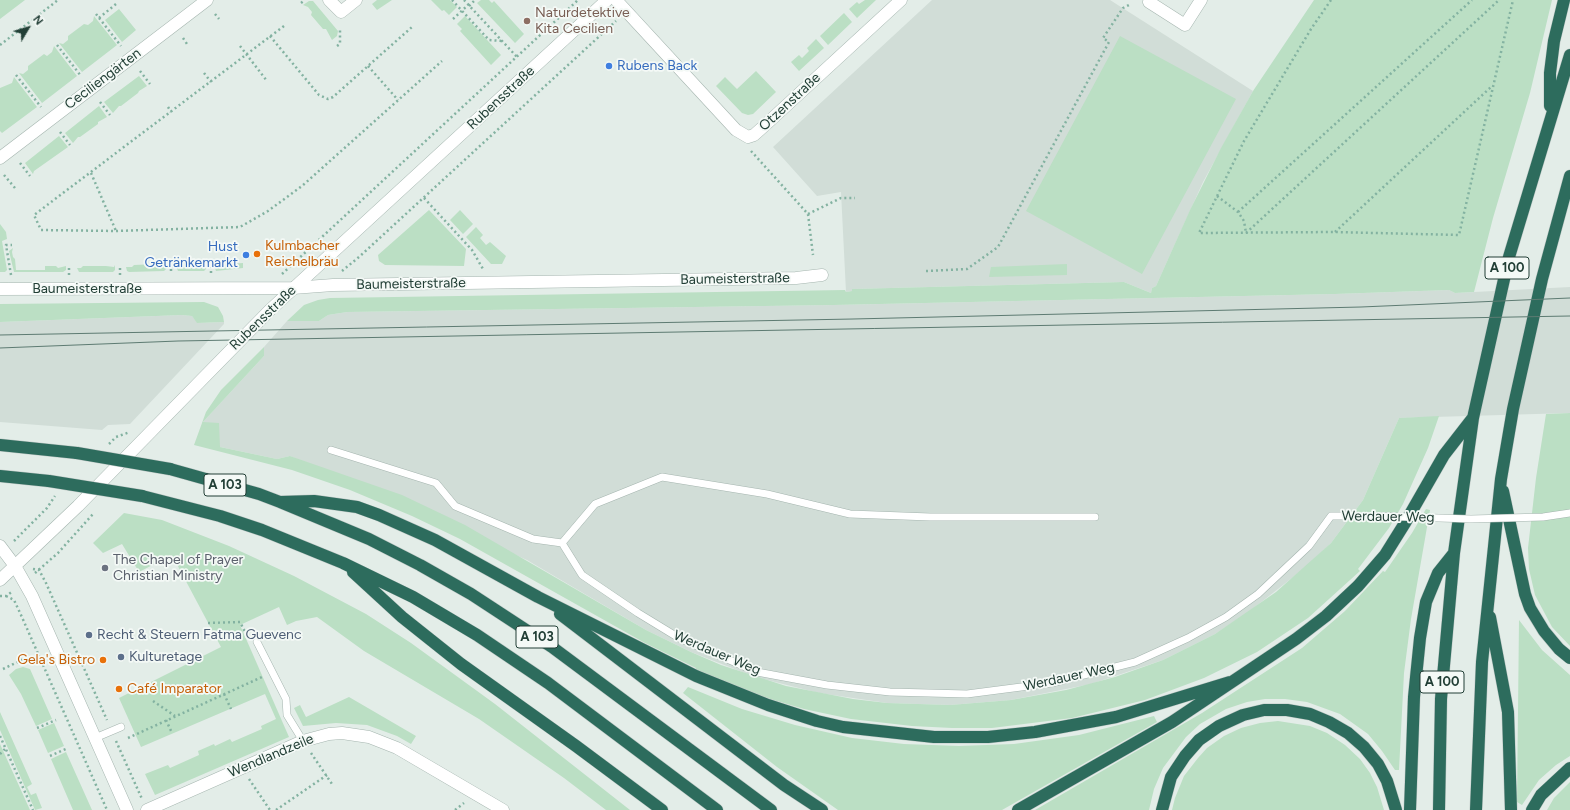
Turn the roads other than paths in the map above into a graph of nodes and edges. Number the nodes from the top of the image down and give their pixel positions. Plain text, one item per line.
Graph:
1 (207, 0) edge
2 (329, 0) edge
3 (356, 0) edge
4 (606, 0) edge
5 (616, 0) edge
6 (901, 0) edge
7 (1150, 0) edge
8 (1201, 0) edge
9 (1564, 0) edge
10 (1570, 55) edge
11 (1550, 120) junction
12 (0, 158) edge
13 (1570, 176) edge
14 (822, 275) dead end
15 (293, 288) junction
16 (0, 289) edge
17 (1473, 418) junction
18 (0, 445) edge
19 (331, 450) dead end
20 (0, 476) edge
21 (1501, 479) junction
22 (280, 502) junction
23 (1570, 513) edge
24 (1095, 517) dead end
25 (562, 543) junction
26 (0, 546) edge
27 (1454, 553) junction
28 (343, 563) junction
29 (15, 566) junction
30 (0, 580) edge
31 (538, 597) junction
32 (1487, 602) junction
33 (258, 642) road end
34 (1570, 658) edge
35 (1230, 682) junction
36 (121, 727) dead end
37 (95, 738) junction
38 (303, 741) junction
39 (1570, 768) edge
40 (654, 806) edge
41 (127, 810) edge
42 (147, 810) edge
43 (503, 810) edge
44 (662, 810) edge
45 (717, 810) edge
46 (771, 810) edge
47 (822, 810) edge
48 (1018, 810) edge
49 (1162, 810) edge
50 (1396, 810) edge
51 (1410, 810) edge
52 (1439, 810) edge
53 (1476, 810) edge
54 (1511, 810) edge
55 (1532, 810) edge

1 - 12 street, Ceciliengärten
2 - 3 street
4 - 15 street, Rubensstraße
5 - 6 street, Otzenstraße
7 - 8 street
9 - 11 highway
10 - 11 highway, A 100
11 - 17 highway, A 100
13 - 21 highway, A 100
14 - 15 street, Baumeisterstraße
15 - 16 street, Baumeisterstraße
15 - 29 street, Rubensstraße
17 - 27 highway, A 100
17 - 35 highway
18 - 22 highway, A 103, bridge
19 - 25 lane
20 - 28 highway, A 103, bridge
21 - 32 highway, A 100
21 - 34 highway
22 - 31 highway
22 - 46 highway, A 103
23 - 25 lane, Werdauer Weg, bridge
24 - 25 lane
26 - 29 street
27 - 51 highway
27 - 52 highway, A 100
28 - 40 highway
28 - 45 highway, A 103
29 - 30 street, Rubensstraße
29 - 37 street
31 - 35 highway
31 - 47 highway
32 - 53 highway, A 100
32 - 54 highway
33 - 38 lane
35 - 48 highway
36 - 37 lane
37 - 41 street
38 - 42 street, Wendlandzeile
38 - 43 street, Wendlandzeile
39 - 55 highway
40 - 44 highway
49 - 50 highway

